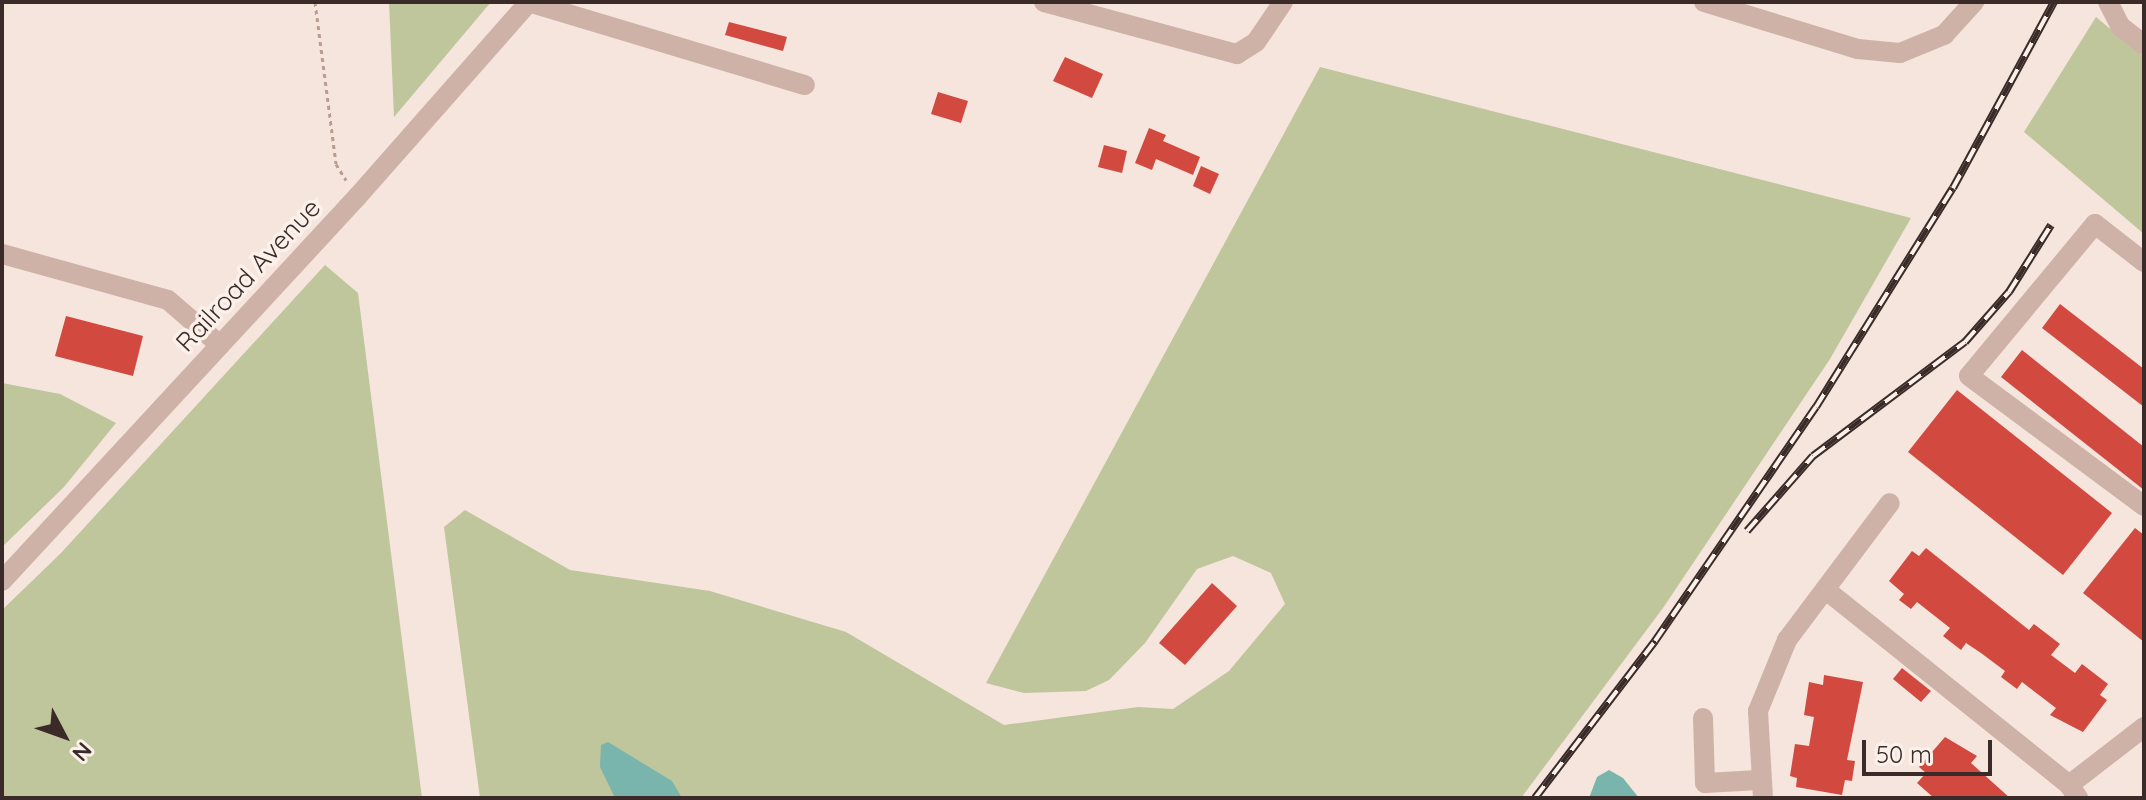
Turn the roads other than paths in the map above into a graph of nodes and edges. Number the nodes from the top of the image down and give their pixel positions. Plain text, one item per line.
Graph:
1 (528, 2) edge
2 (1044, 2) edge
3 (1283, 2) edge
4 (1704, 2) edge
5 (1974, 2) edge
6 (2108, 2) edge
7 (2144, 45) edge
8 (805, 85) dead end
9 (2, 254) edge
10 (2144, 262) edge
11 (220, 345) junction
12 (1890, 503) dead end
13 (2144, 506) edge
14 (2, 581) edge
15 (1826, 590) junction
16 (1703, 718) dead end
17 (2144, 727) edge
18 (1761, 789) edge
19 (1706, 790) edge
20 (2073, 792) edge

1 - 8 street
1 - 11 street, Railroad Avenue
2 - 3 street
4 - 5 street
6 - 7 street
9 - 11 street
10 - 13 street
11 - 14 street, Railroad Avenue
12 - 15 street
15 - 18 street
15 - 20 street
16 - 19 street
17 - 20 street
18 - 19 street

